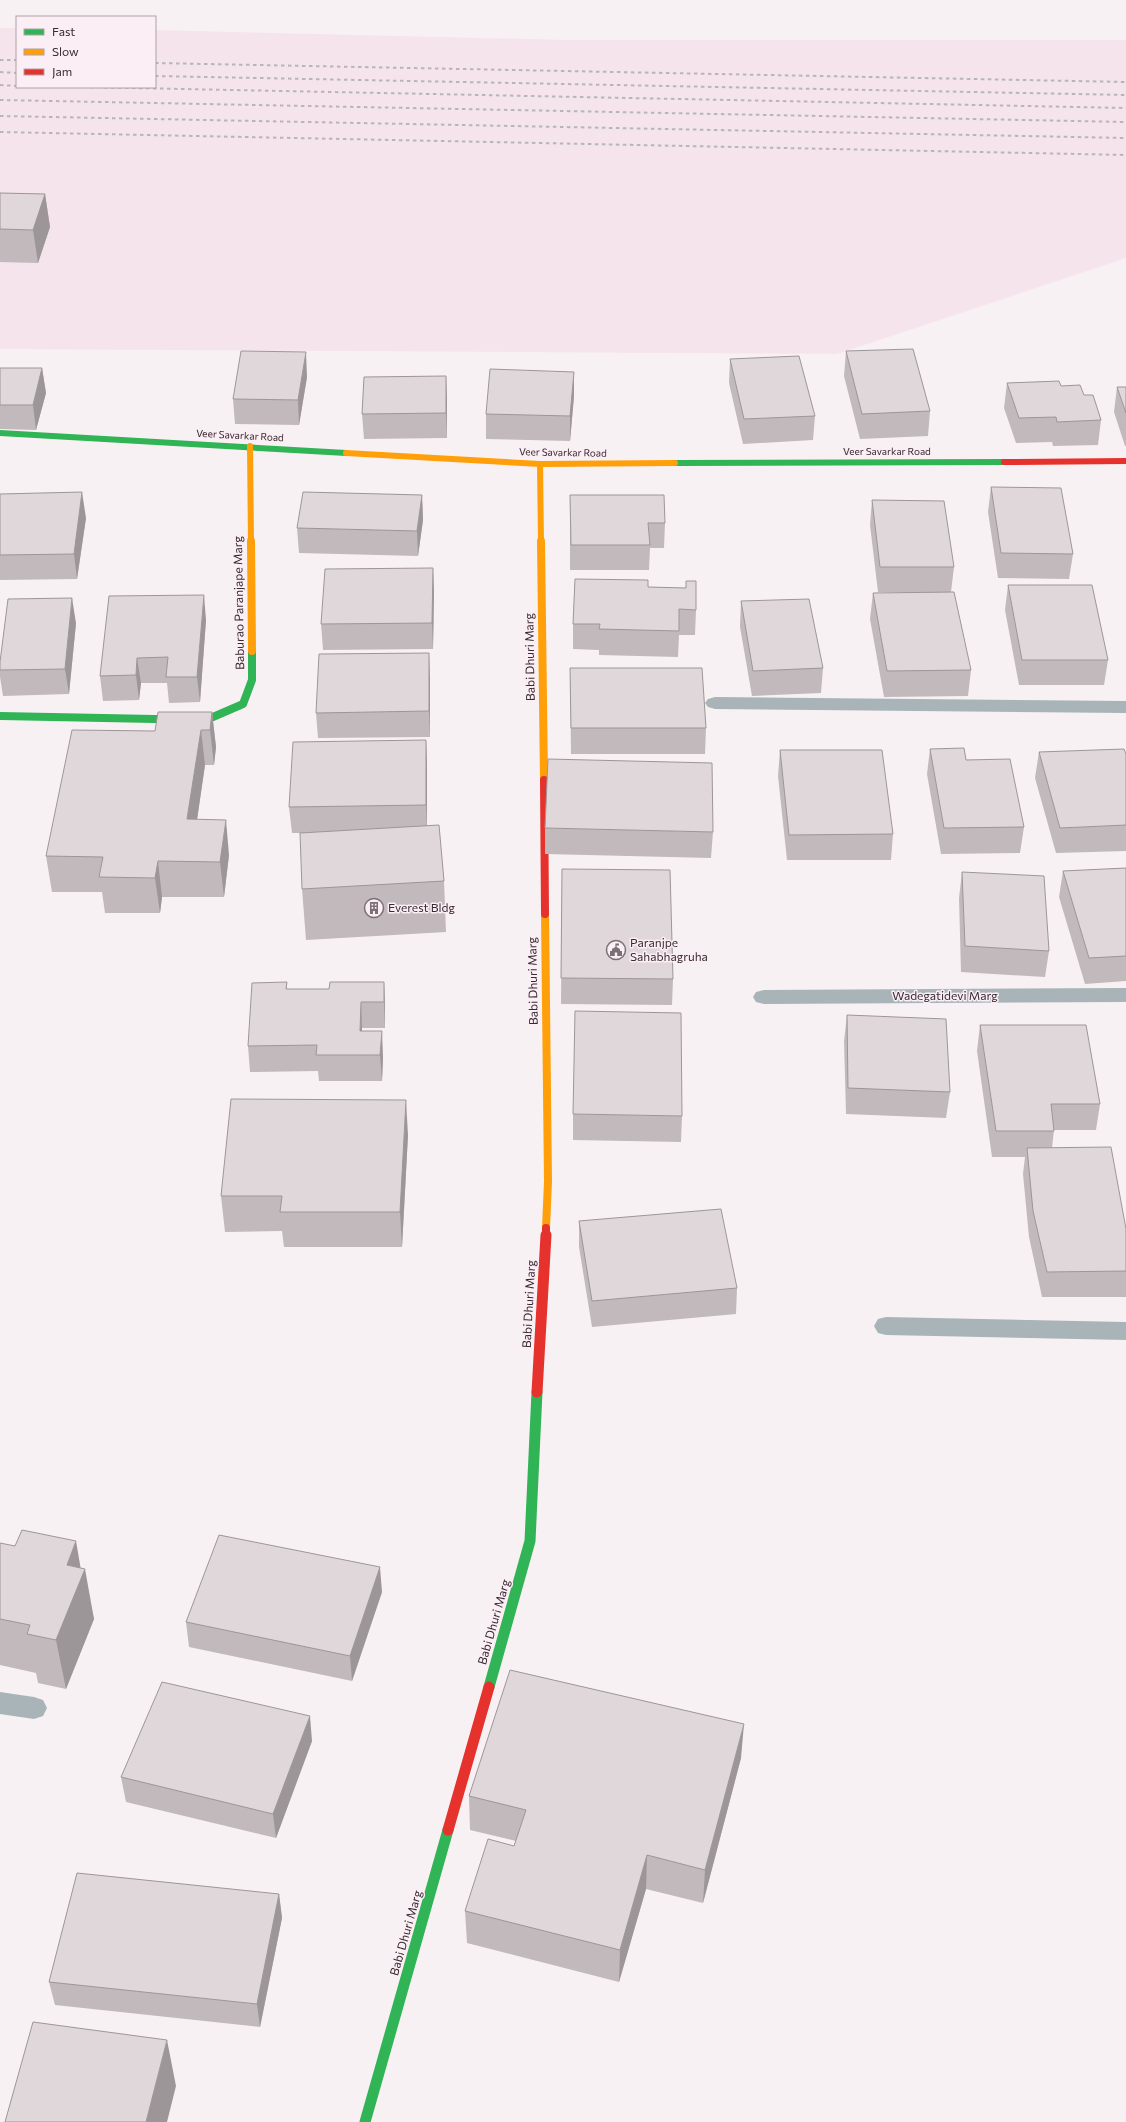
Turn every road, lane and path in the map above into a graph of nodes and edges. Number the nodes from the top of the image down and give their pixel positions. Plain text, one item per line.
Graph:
1 (0, 433) edge
2 (250, 446) junction
3 (1126, 460) edge
4 (540, 464) junction
5 (715, 704) dead end
6 (1126, 707) edge
7 (0, 716) edge
8 (1126, 995) edge
9 (764, 997) dead end
10 (886, 1326) dead end
11 (1126, 1331) edge
12 (0, 1703) edge
13 (34, 1708) dead end
14 (365, 2122) edge

1 - 2 street, Veer Savarkar Road
2 - 4 street, Veer Savarkar Road
2 - 7 street, Baburao Paranjape Marg
3 - 4 street, Veer Savarkar Road
4 - 14 street, Babi Dhuri Marg
5 - 6 street
8 - 9 street, Wadegatidevi Marg
10 - 11 street
12 - 13 street

